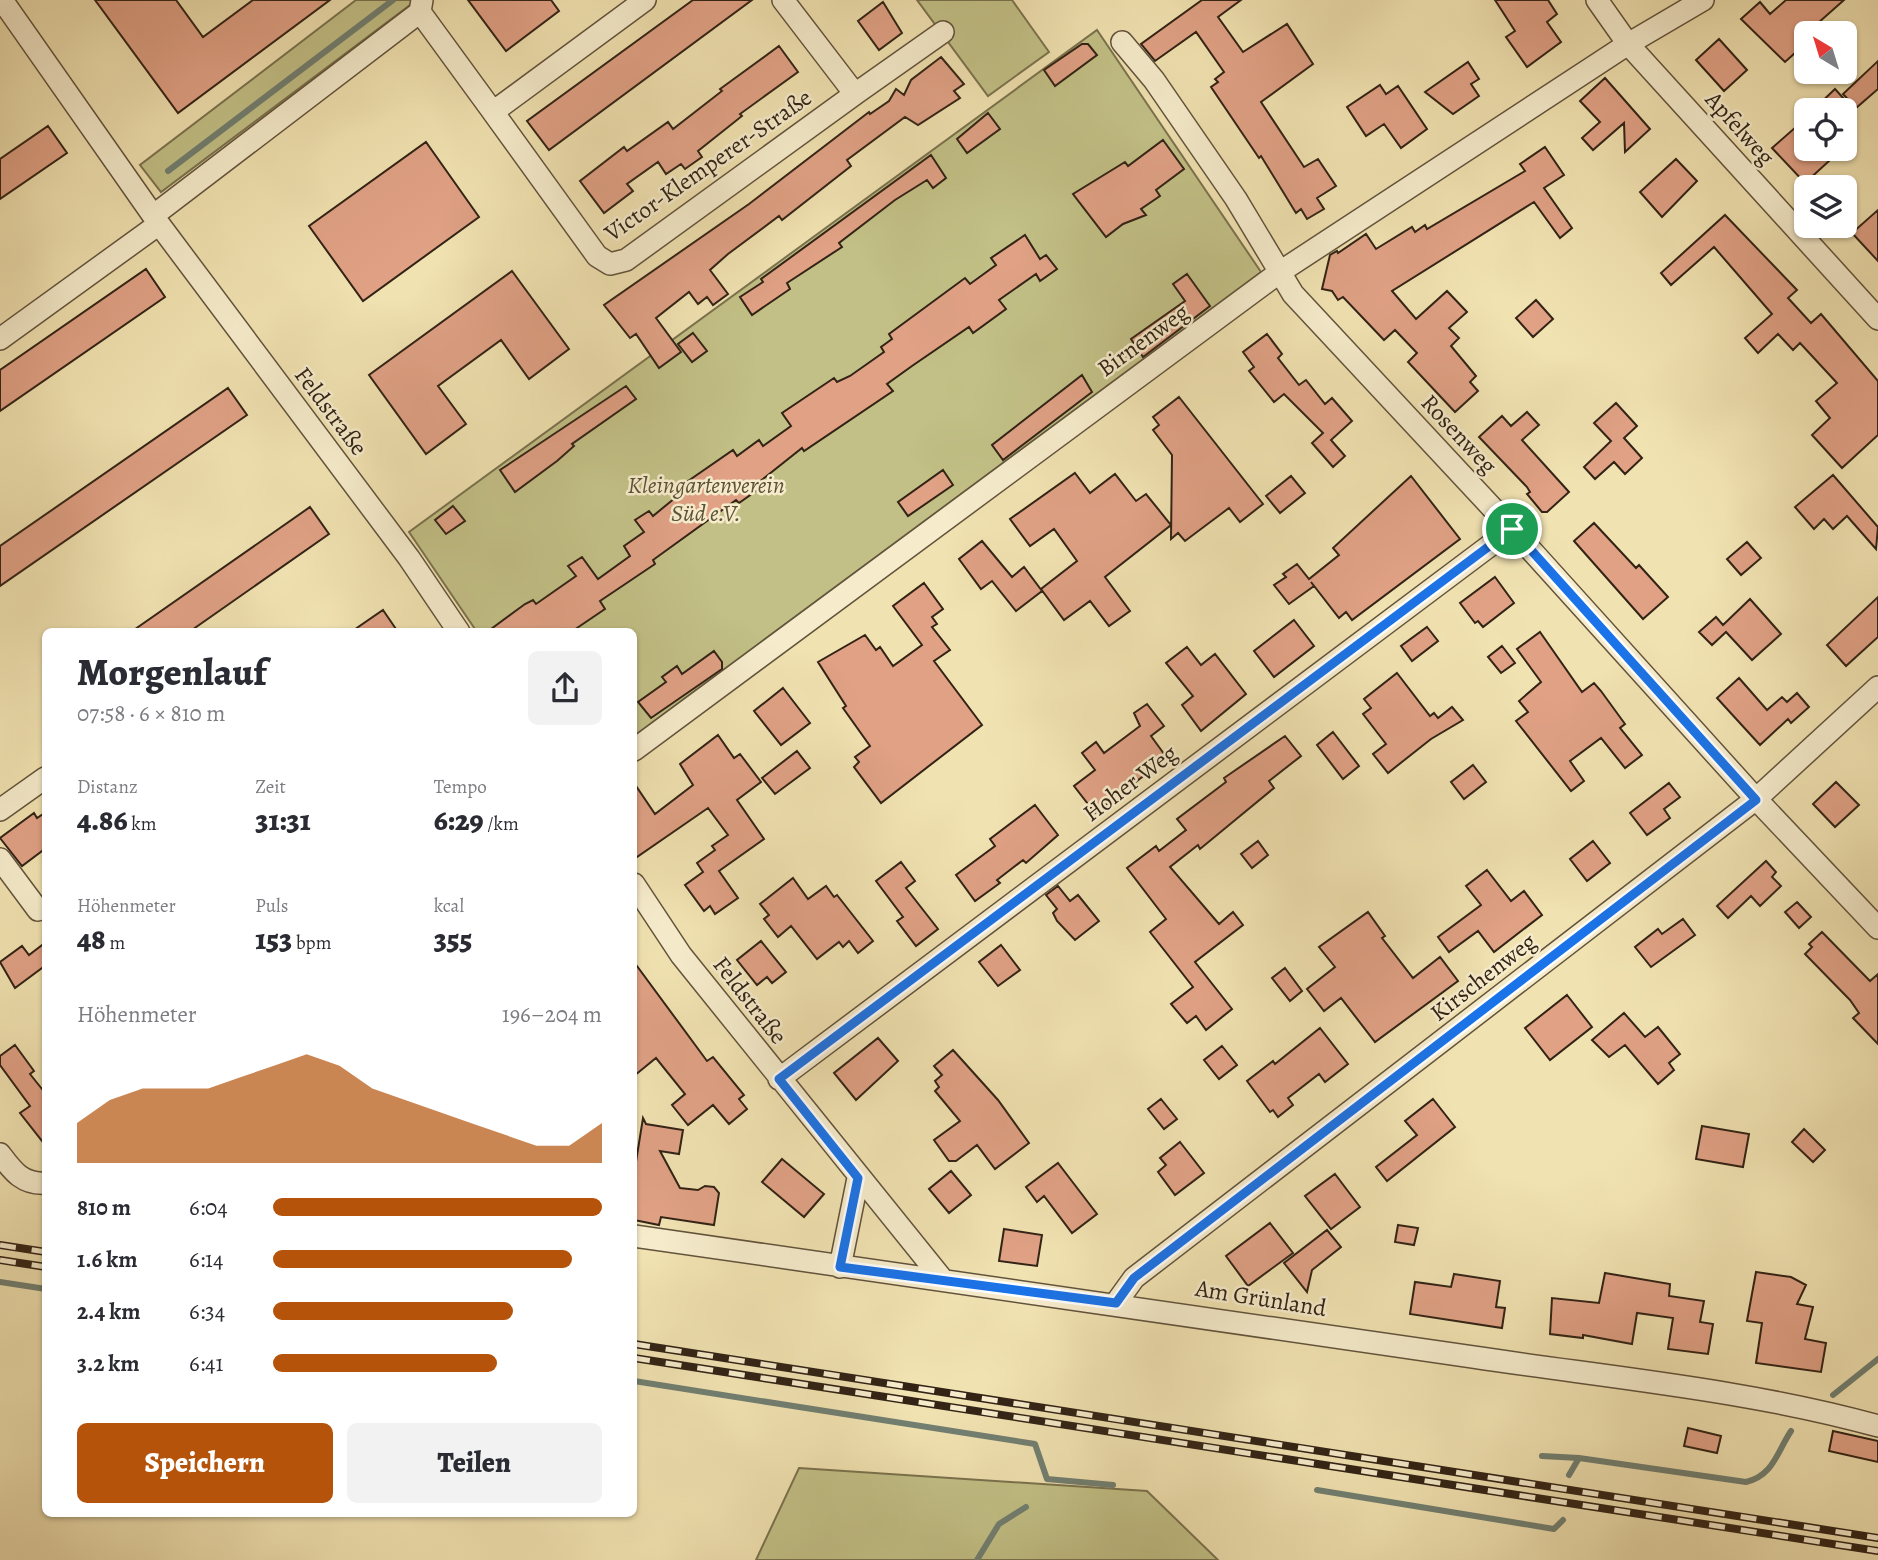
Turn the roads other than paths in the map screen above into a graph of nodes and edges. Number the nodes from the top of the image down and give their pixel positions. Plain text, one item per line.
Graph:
1 (2, 0) edge
2 (645, 0) edge
3 (783, 0) edge
4 (1597, 0) edge
5 (1703, 0) edge
6 (421, 6) edge
7 (616, 8) edge
8 (943, 32) dead end
9 (1122, 42) dead end
10 (1628, 44) junction
11 (855, 94) junction
12 (493, 112) junction
13 (156, 220) junction
14 (1280, 272) junction
15 (1878, 318) edge
16 (0, 339) edge
17 (1512, 529) junction
18 (456, 628) edge
19 (1878, 687) edge
20 (637, 748) edge
21 (42, 780) edge
22 (1756, 800) junction
23 (0, 810) edge
24 (0, 859) edge
25 (637, 889) edge
26 (38, 910) dead end
27 (1878, 928) edge
28 (779, 1079) junction
29 (0, 1154) edge
30 (858, 1178) junction
31 (42, 1183) edge
32 (637, 1236) edge
33 (840, 1267) junction
34 (943, 1280) junction
35 (1116, 1303) junction
36 (1878, 1426) edge

1 - 13 street, Feldstraße
2 - 7 street
3 - 11 street, Victor-Klemperer-Straße
4 - 10 street, Apfelweg
5 - 10 street, Birnenweg
6 - 12 street, Victor-Klemperer-Straße
6 - 13 street
7 - 12 street
8 - 11 street, Victor-Klemperer-Straße
9 - 14 street, Rosenweg
10 - 14 street, Birnenweg
10 - 15 street, Apfelweg
11 - 12 street, Victor-Klemperer-Straße
13 - 16 street
13 - 18 street, Feldstraße
14 - 17 street, Rosenweg
14 - 20 street, Birnenweg
17 - 22 street, Rosenweg
17 - 28 street, Hoher Weg
19 - 22 street, Kirschenweg
21 - 23 street
22 - 27 street, Rosenweg
22 - 35 street, Kirschenweg
24 - 26 street
25 - 28 street, Feldstraße
28 - 30 street, Feldstraße
29 - 31 street
30 - 33 street
30 - 34 street, Feldstraße
32 - 33 street, Am Grünland
33 - 34 street, Am Grünland
34 - 35 street, Am Grünland
35 - 36 street, Am Grünland

